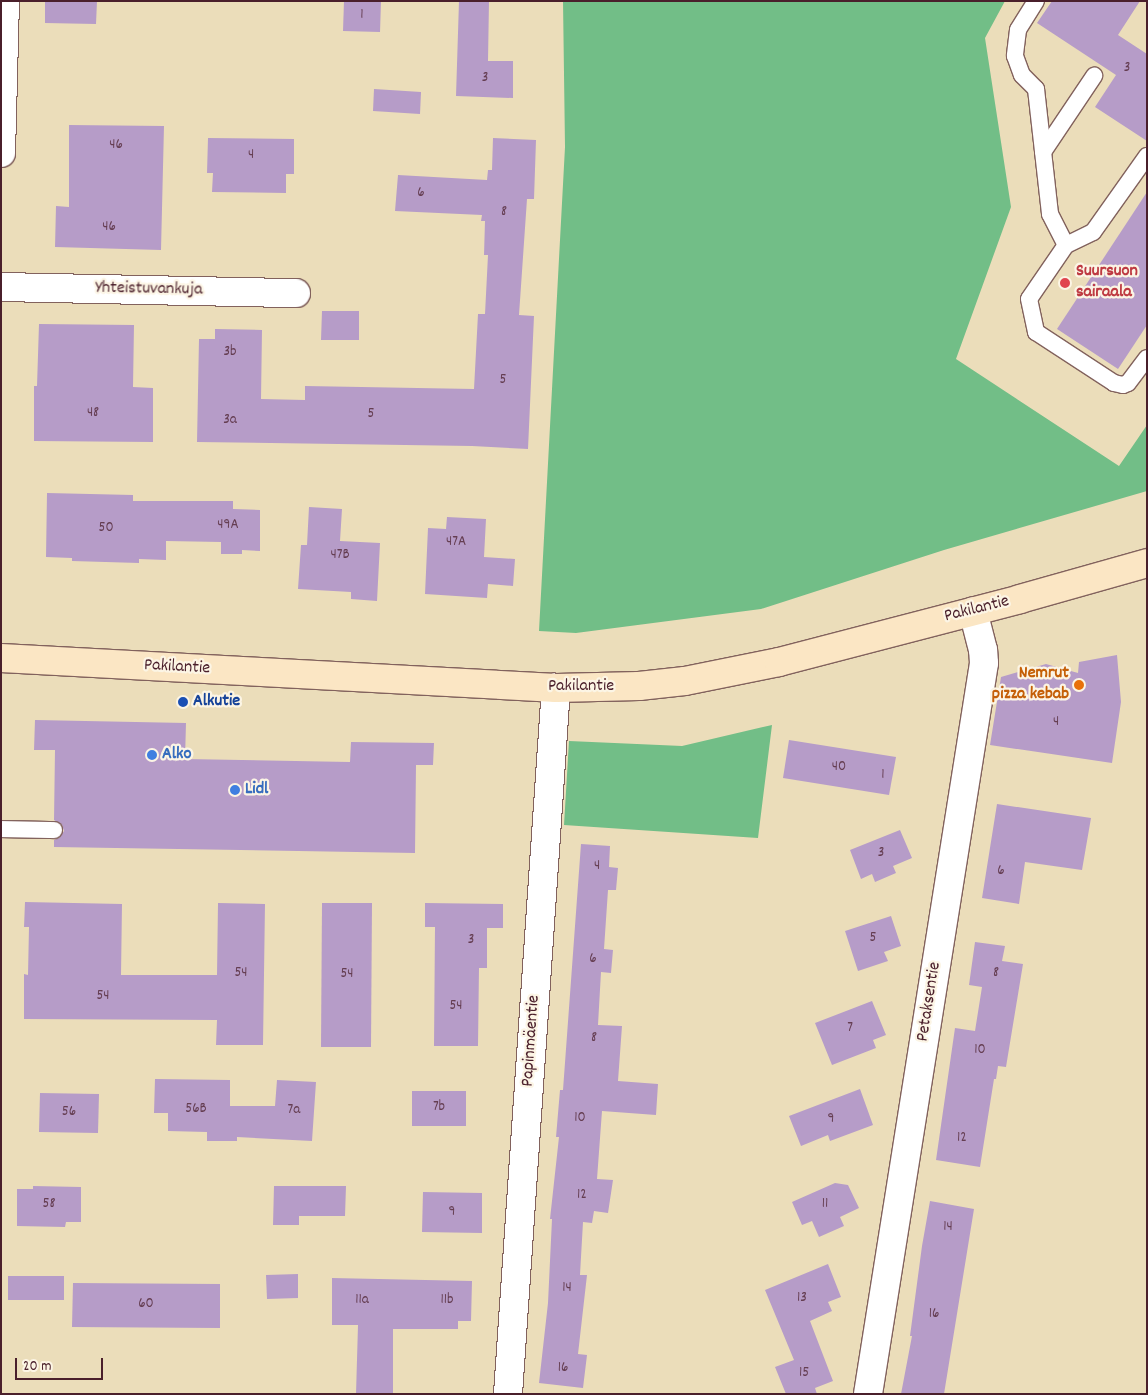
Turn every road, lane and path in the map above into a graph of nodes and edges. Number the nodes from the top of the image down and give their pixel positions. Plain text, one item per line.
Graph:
1 (5, 1) edge
2 (1036, 1) edge
3 (1094, 76) dead end
4 (1043, 152) junction
5 (1, 153) edge
6 (1147, 156) edge
7 (1066, 245) junction
8 (1, 287) edge
9 (296, 294) dead end
10 (1147, 358) edge
11 (1147, 563) edge
12 (973, 611) junction
13 (1, 658) edge
14 (556, 688) junction
15 (1, 829) edge
16 (54, 830) dead end
17 (508, 1394) edge
18 (868, 1394) edge

1 - 5 street
2 - 4 lane
3 - 4 lane
4 - 7 lane
6 - 7 lane
7 - 10 lane
8 - 9 street, Yhteistuvankuja
11 - 12 main road, Pakilantie
12 - 14 main road, Pakilantie
12 - 18 street, Petaksentie
13 - 14 main road, Pakilantie
14 - 17 street, Papinmäentie
15 - 16 lane

